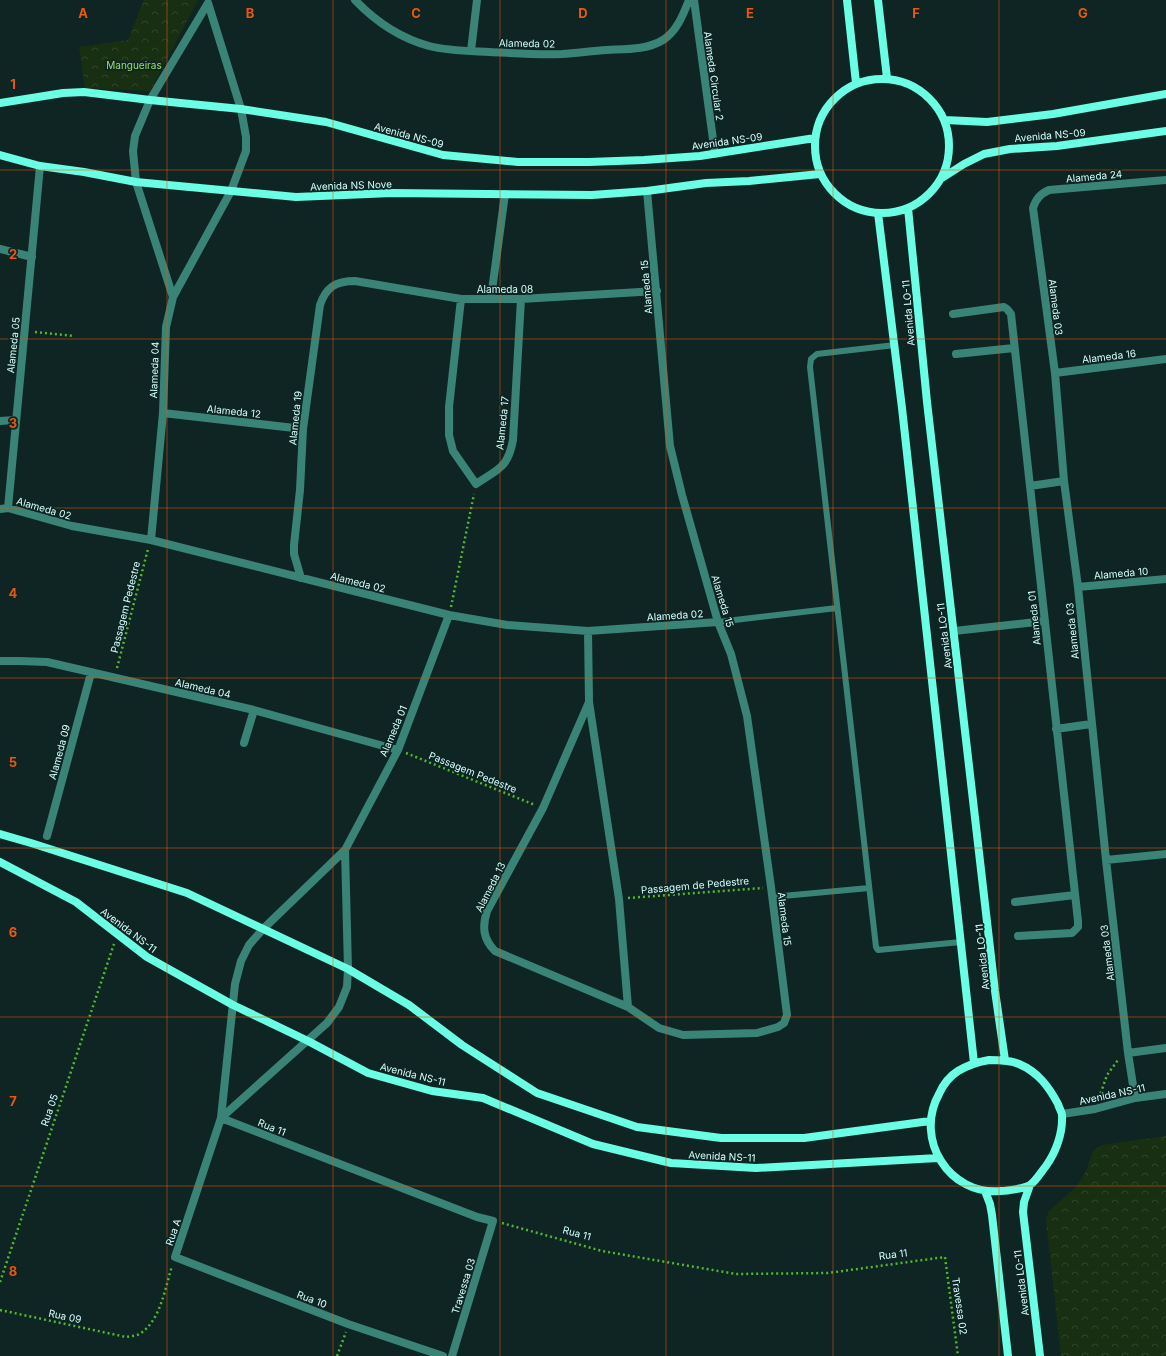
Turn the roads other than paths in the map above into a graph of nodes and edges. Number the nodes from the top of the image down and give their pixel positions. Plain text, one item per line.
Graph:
1 (355, 0) edge
2 (477, 0) edge
3 (689, 0) edge
4 (694, 0) edge
5 (847, 0) edge
6 (878, 0) edge
7 (208, 1) edge
8 (471, 51) junction
9 (887, 78) junction
10 (856, 84) junction
11 (1166, 94) edge
12 (150, 100) junction
13 (0, 103) edge
14 (241, 109) junction
15 (945, 120) junction
16 (1166, 132) edge
17 (815, 138) junction
18 (715, 154) junction
19 (0, 155) edge
20 (40, 166) junction
21 (820, 174) junction
22 (942, 178) junction
23 (1166, 180) edge
24 (136, 182) junction
25 (231, 191) junction
26 (647, 191) junction
27 (505, 194) junction
28 (908, 208) junction
29 (1033, 208) joint
30 (878, 213) junction
31 (0, 249) edge
32 (32, 257) junction
33 (355, 281) joint
34 (657, 292) junction
35 (173, 297) junction
36 (491, 298) junction
37 (461, 299) junction
38 (521, 300) junction
39 (953, 314) dead end
40 (895, 345) junction
41 (1014, 348) junction
42 (956, 354) dead end
43 (1166, 359) edge
44 (1055, 373) junction
45 (163, 414) junction
46 (15, 420) junction
47 (0, 421) edge
48 (303, 428) junction
49 (1064, 481) junction
50 (1030, 486) junction
51 (4, 508) edge
52 (151, 540) junction
53 (301, 578) junction
54 (1166, 579) edge
55 (1078, 587) junction
56 (837, 608) junction
57 (450, 615) junction
58 (1045, 621) junction
59 (718, 622) junction
60 (588, 631) junction
61 (954, 631) junction
62 (0, 662) edge
63 (90, 673) junction
64 (589, 702) junction
65 (254, 710) junction
66 (1091, 724) junction
67 (1056, 729) junction
68 (244, 743) dead end
69 (398, 750) junction
70 (0, 834) edge
71 (47, 836) dead end
72 (345, 850) junction
73 (1166, 854) edge
74 (1106, 860) junction
75 (0, 862) edge
76 (869, 888) junction
77 (1075, 896) junction
78 (772, 898) junction
79 (1014, 902) dead end
80 (263, 929) junction
81 (1018, 936) dead end
82 (961, 942) junction
83 (348, 969) junction
84 (233, 1005) junction
85 (628, 1008) junction
86 (787, 1015) joint
87 (308, 1041) junction
88 (1166, 1048) edge
89 (1128, 1053) junction
90 (1004, 1060) junction
91 (974, 1063) junction
92 (1166, 1094) edge
93 (1135, 1098) junction
94 (1062, 1114) junction
95 (221, 1118) junction
96 (930, 1121) junction
97 (938, 1158) junction
98 (1030, 1185) junction
99 (985, 1191) junction
100 (493, 1221) joint
101 (175, 1257) joint
102 (443, 1356) edge
103 (452, 1356) edge
104 (1008, 1356) edge
105 (1040, 1356) edge

1 - 8 street, Alameda 02
2 - 8 street
3 - 8 street, Alameda 02
4 - 18 street, Alameda Circular 2
5 - 10 street
6 - 9 street
7 - 12 street
7 - 14 street, Alameda 04
9 - 10 street
9 - 15 street
10 - 17 street
11 - 15 street, Avenida NS-09
12 - 13 street, Avenida NS-09
12 - 14 street, Avenida NS-09
12 - 24 street
14 - 18 street, Avenida NS-09
14 - 25 street, Alameda 04
15 - 22 street
16 - 22 street, Avenida NS-09
17 - 18 street, Avenida NS-09
17 - 21 street
19 - 20 street, Avenida NS Nove
20 - 24 street, Avenida NS Nove
20 - 32 street, Alameda 05
21 - 26 street, Avenida NS Nove
21 - 30 street
22 - 28 street
23 - 29 street, Alameda 24
24 - 25 street, Avenida NS Nove
24 - 35 street
25 - 27 street, Avenida NS Nove
25 - 35 street, Alameda 04
26 - 27 street, Avenida NS Nove
26 - 34 street, Alameda 15
27 - 36 street
28 - 30 street
28 - 61 street, Avenida LO-11
29 - 44 street, Alameda 03
30 - 40 street, Avenida LO-11
31 - 32 street
32 - 46 street, Alameda 05
33 - 37 street, Alameda 08
33 - 48 street, Alameda 19
34 - 38 street, Alameda 08
34 - 59 street, Alameda 15
35 - 45 street, Alameda 04
36 - 37 street, Alameda 08
36 - 38 street, Alameda 08
37 - 38 street, Alameda 17
39 - 41 street, Alameda 01
40 - 56 lane
40 - 82 street, Avenida LO-11
41 - 42 street
41 - 50 street, Alameda 01
43 - 44 street, Alameda 16
44 - 49 street, Alameda 03
45 - 48 street, Alameda 12
45 - 52 street, Alameda 04
46 - 47 street
46 - 51 street, Alameda 05
48 - 53 street, Alameda 19
49 - 50 street
49 - 55 street, Alameda 03
50 - 58 street, Alameda 01
51 - 52 street, Alameda 02
52 - 53 street, Alameda 02
53 - 57 street, Alameda 02
54 - 55 street, Alameda 10
55 - 66 street, Alameda 03
56 - 59 lane
56 - 76 lane
57 - 60 street, Alameda 02
57 - 69 street, Alameda 01
58 - 61 street
58 - 67 street, Alameda 01
59 - 60 street, Alameda 02
59 - 78 street, Alameda 15
60 - 64 street, Alameda 13
61 - 90 street, Avenida LO-11
62 - 63 street, Alameda 04
63 - 65 street, Alameda 04
63 - 71 street, Alameda 09
64 - 85 street, Alameda 13
64 - 85 street, Alameda 13
65 - 68 street
65 - 69 street, Alameda 04
66 - 67 street
66 - 74 street, Alameda 03
67 - 77 street, Alameda 01
69 - 72 street, Alameda 01
70 - 80 street, Avenida NS-11
72 - 80 street, Rua A
72 - 83 street
73 - 74 street
74 - 89 street, Alameda 03
75 - 84 street, Avenida NS-11
76 - 78 lane
76 - 82 lane
77 - 79 street
77 - 81 street, Alameda 01
78 - 86 street, Alameda 15
80 - 83 street, Avenida NS-11
80 - 84 street, Rua A
82 - 91 street, Avenida LO-11
83 - 87 street
83 - 96 street, Avenida NS-11
84 - 87 street, Avenida NS-11
84 - 95 street, Rua A
85 - 86 street, Alameda 13
87 - 95 street
87 - 97 street, Avenida NS-11
88 - 89 street
89 - 93 street, Alameda 03
90 - 91 street
90 - 94 street
91 - 96 street
92 - 93 street, Avenida NS-11
93 - 94 street, Avenida NS-11
94 - 98 street
95 - 100 street, Rua 11
95 - 101 street, Rua A
96 - 97 street
97 - 99 street
98 - 99 street
98 - 105 street, Avenida LO-11
99 - 104 street, Avenida LO-11
100 - 103 street, Travessa 03
101 - 102 street, Rua 10

